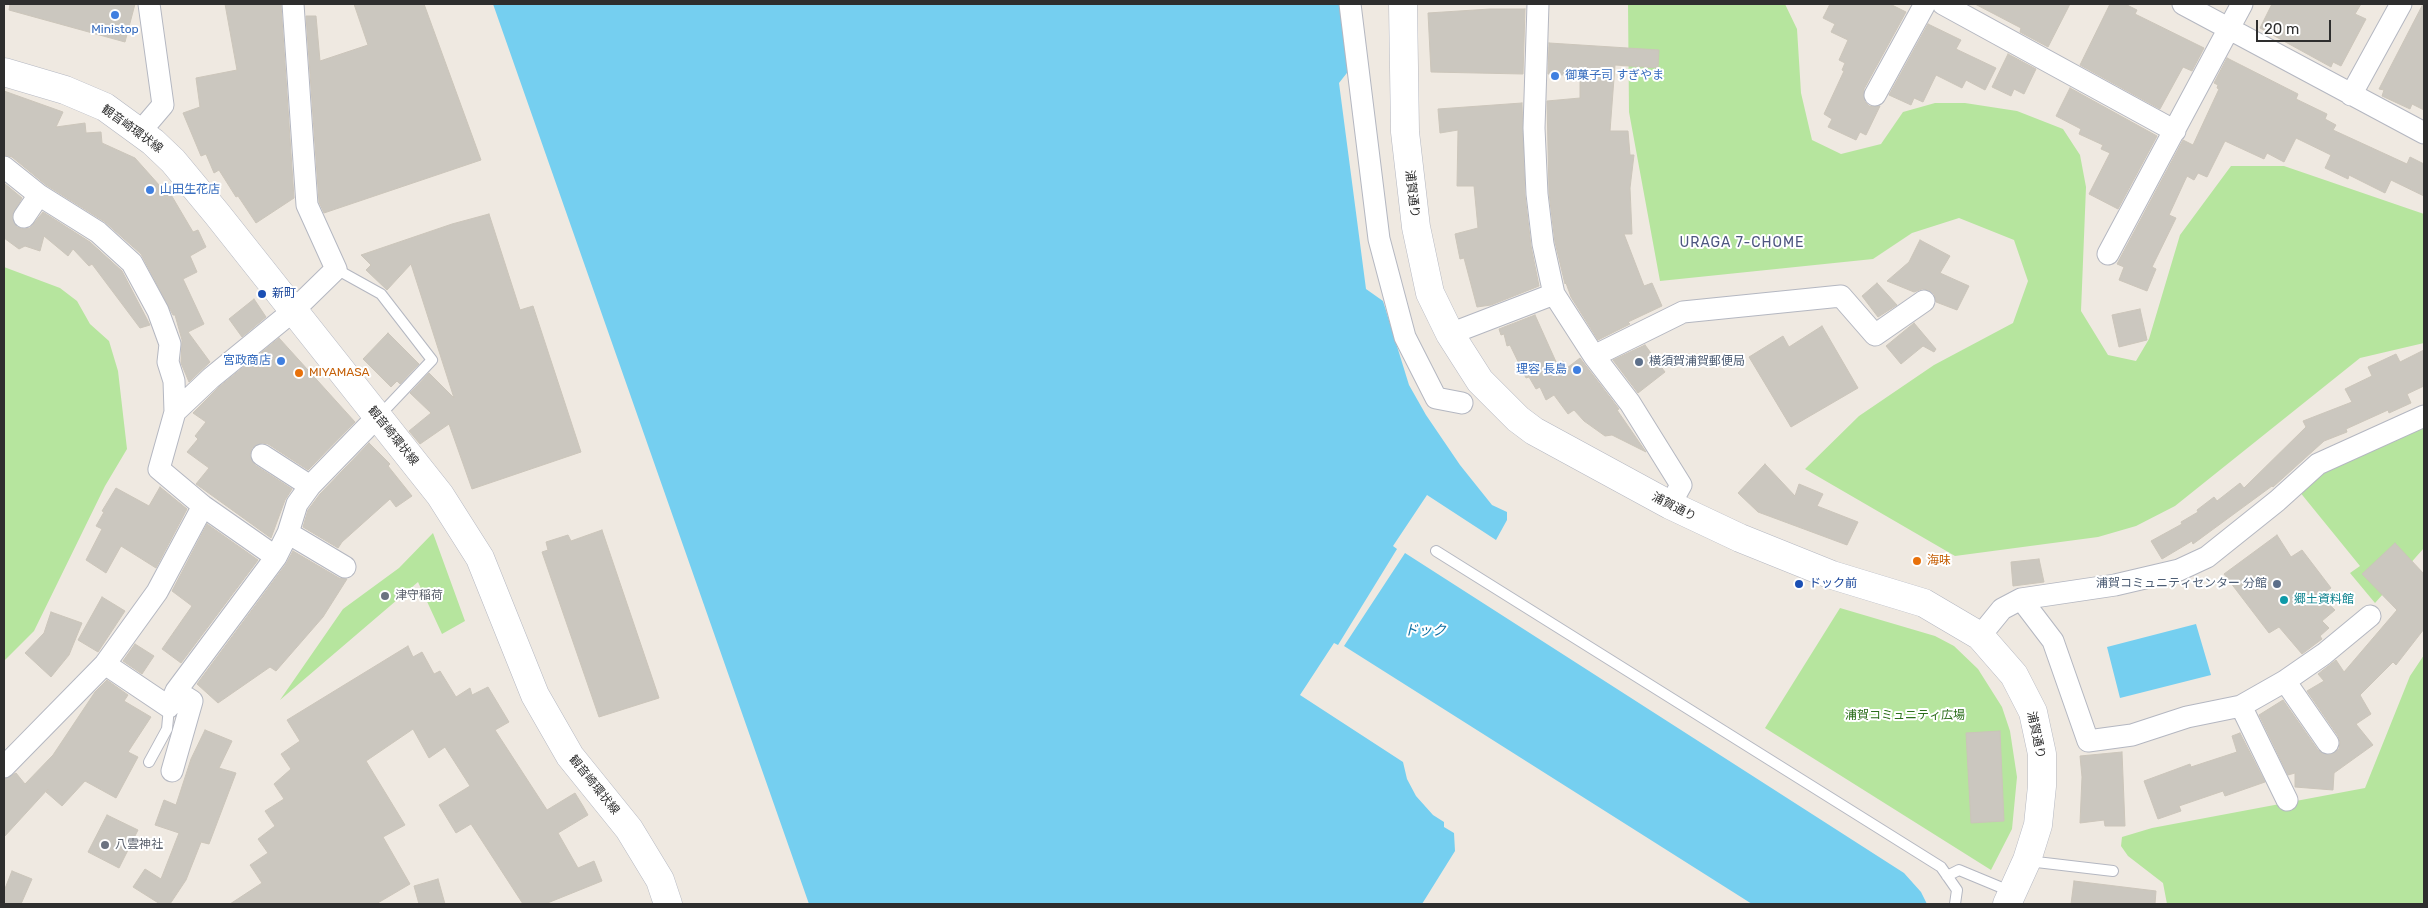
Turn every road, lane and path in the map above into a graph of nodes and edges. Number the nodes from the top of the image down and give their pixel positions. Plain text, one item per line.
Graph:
1 (149, 4) edge
2 (293, 4) edge
3 (1350, 4) edge
4 (1404, 4) edge
5 (1538, 4) edge
6 (1926, 4) edge
7 (1943, 4) edge
8 (2182, 4) edge
9 (2242, 4) edge
10 (2401, 4) edge
11 (2229, 29) junction
12 (4, 72) edge
13 (1875, 95) dead end
14 (2351, 95) junction
15 (2175, 131) junction
16 (140, 132) junction
17 (2424, 133) edge
18 (4, 167) edge
19 (39, 194) junction
20 (24, 217) dead end
21 (2108, 254) dead end
22 (336, 269) junction
23 (1554, 294) junction
24 (1924, 300) dead end
25 (293, 311) junction
26 (1450, 334) junction
27 (1594, 356) junction
28 (1462, 403) dead end
29 (175, 412) junction
30 (2424, 416) edge
31 (378, 417) junction
32 (262, 455) dead end
33 (310, 486) junction
34 (1670, 505) junction
35 (203, 506) junction
36 (288, 533) junction
37 (1436, 551) dead end
38 (276, 557) junction
39 (345, 567) dead end
40 (2021, 599) junction
41 (2370, 616) dead end
42 (1980, 636) junction
43 (106, 664) junction
44 (2285, 681) junction
45 (173, 699) junction
46 (2241, 706) junction
47 (2328, 743) dead end
48 (149, 762) dead end
49 (4, 767) edge
50 (172, 771) dead end
51 (2287, 800) dead end
52 (2026, 860) junction
53 (2113, 871) dead end
54 (1947, 876) junction
55 (2010, 898) edge
56 (668, 904) edge
57 (1955, 904) edge

1 - 16 street
2 - 22 street
3 - 28 street
4 - 26 main road, 浦賀通り
5 - 23 street
6 - 13 street
7 - 15 street
8 - 11 street
9 - 11 street
10 - 14 street
11 - 14 street
11 - 15 street
12 - 16 main road, 観音崎環状線
14 - 17 street
15 - 21 street
16 - 25 main road, 観音崎環状線
18 - 19 street
19 - 20 street
19 - 29 street
22 - 25 street
22 - 31 lane
23 - 26 street
23 - 27 street
24 - 27 street
25 - 29 street
25 - 31 main road, 観音崎環状線
26 - 34 main road, 浦賀通り
27 - 34 street
29 - 35 street
30 - 40 street
31 - 33 street
31 - 56 main road, 観音崎環状線
32 - 33 street
33 - 36 street
34 - 42 main road, 浦賀通り
35 - 38 street
35 - 43 street
36 - 38 street
36 - 39 street
37 - 54 lane
38 - 45 street
40 - 42 street
40 - 46 street
41 - 44 street
42 - 52 main road, 浦賀通り
43 - 45 street
43 - 49 street
44 - 46 street
44 - 47 street
45 - 48 lane
45 - 50 street
46 - 51 street
52 - 53 lane
52 - 55 main road, 浦賀通り
54 - 55 lane
54 - 57 lane

